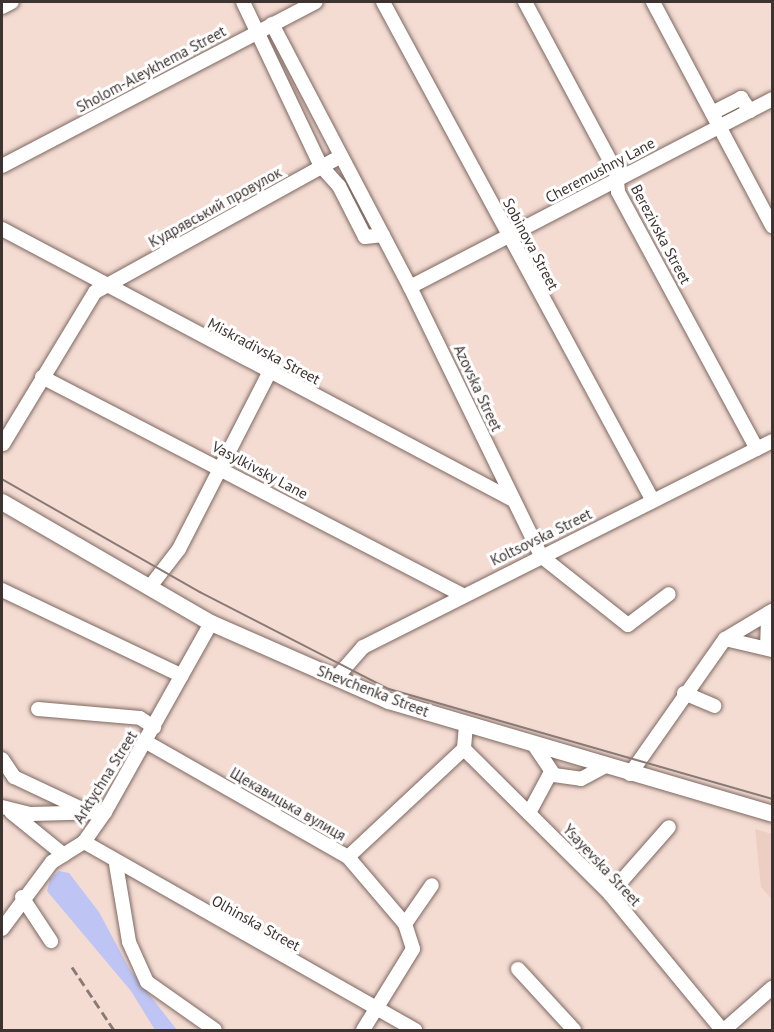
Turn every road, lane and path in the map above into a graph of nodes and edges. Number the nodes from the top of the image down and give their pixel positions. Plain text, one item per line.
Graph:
1 (12, 2) edge
2 (243, 2) edge
3 (316, 2) edge
4 (383, 2) edge
5 (525, 2) edge
6 (653, 2) edge
7 (2, 7) edge
8 (272, 24) junction
9 (258, 31) junction
10 (772, 99) edge
11 (750, 111) junction
12 (712, 113) junction
13 (719, 126) junction
14 (341, 156) junction
15 (2, 166) edge
16 (321, 166) junction
17 (617, 180) junction
18 (772, 226) edge
19 (2, 229) edge
20 (383, 235) junction
21 (508, 237) junction
22 (104, 285) junction
23 (410, 287) junction
24 (269, 372) junction
25 (42, 377) junction
26 (772, 441) edge
27 (3, 444) dead end
28 (757, 449) junction
29 (494, 462) junction
30 (221, 468) junction
31 (473, 482) junction
32 (511, 500) junction
33 (653, 501) junction
34 (2, 502) edge
35 (541, 556) junction
36 (149, 588) junction
37 (2, 590) edge
38 (669, 594) dead end
39 (462, 595) junction
40 (770, 612) edge
41 (211, 622) junction
42 (725, 639) junction
43 (770, 649) edge
44 (182, 676) junction
45 (336, 678) junction
46 (684, 693) junction
47 (714, 706) dead end
48 (38, 709) dead end
49 (466, 725) junction
50 (154, 727) junction
51 (148, 742) junction
52 (534, 745) junction
53 (464, 749) junction
54 (2, 759) edge
55 (605, 766) junction
56 (551, 772) junction
57 (630, 774) junction
58 (6, 809) edge
59 (84, 810) junction
60 (105, 812) junction
61 (529, 813) junction
62 (772, 814) edge
63 (669, 827) dead end
64 (84, 842) junction
65 (64, 855) junction
66 (348, 857) junction
67 (116, 864) junction
68 (432, 885) dead end
69 (610, 894) junction
70 (22, 897) junction
71 (405, 924) junction
72 (2, 929) edge
73 (51, 941) dead end
74 (518, 969) dead end
75 (772, 988) edge
76 (375, 1008) junction
77 (566, 1028) edge
78 (215, 1030) edge
79 (363, 1030) edge
80 (415, 1030) edge
81 (723, 1030) edge

1 - 7 street
2 - 9 street
3 - 8 street, Sholom-Aleykhema Street
4 - 21 street, Sobinova Street
5 - 17 street, Berezivska Street
6 - 12 street
8 - 9 street, Sholom-Aleykhema Street
8 - 14 street, Azovska Street
9 - 15 street, Sholom-Aleykhema Street
9 - 16 street
10 - 11 street, Cheremushny Lane
11 - 12 street
11 - 13 street, Cheremushny Lane
12 - 13 street
13 - 17 street, Cheremushny Lane
13 - 18 street
14 - 16 street, Кудрявський провулок
14 - 20 street, Azovska Street
16 - 20 street
16 - 22 street, Кудрявський провулок
17 - 21 street, Cheremushny Lane
17 - 28 street, Berezivska Street
19 - 22 street, Miskradivska Street
20 - 23 street, Azovska Street
21 - 23 street, Cheremushny Lane
21 - 33 street, Sobinova Street
22 - 24 street, Miskradivska Street
22 - 25 street, Кудрявський провулок
23 - 29 street, Azovska Street
24 - 30 street
24 - 31 street, Miskradivska Street
25 - 27 street, Кудрявський провулок
25 - 30 street, Vasylkivsky Lane
26 - 28 street, Koltsovska Street
28 - 33 street, Koltsovska Street
29 - 31 street
29 - 32 street, Azovska Street
30 - 36 street
30 - 39 street, Vasylkivsky Lane
31 - 32 street, Miskradivska Street
32 - 35 street, Azovska Street
33 - 35 street, Koltsovska Street
34 - 36 main road, Shevchenka Street
35 - 38 street
35 - 39 street, Koltsovska Street
36 - 41 main road, Shevchenka Street
37 - 44 street
39 - 45 street, Koltsovska Street
40 - 42 street
40 - 43 street
41 - 44 street, Arktychna Street
41 - 45 main road, Shevchenka Street
42 - 43 street
42 - 46 street
44 - 50 street, Arktychna Street
45 - 49 main road, Shevchenka Street
46 - 47 street
46 - 57 street
48 - 50 street
49 - 52 main road, Shevchenka Street
49 - 53 street
50 - 51 street, Arktychna Street
51 - 60 street, Arktychna Street
51 - 66 street, Щекавицька вулиця
52 - 55 main road, Shevchenka Street
52 - 56 street
53 - 61 street, Ysayevska Street
53 - 66 street
54 - 59 street
55 - 56 street
55 - 57 main road, Shevchenka Street
56 - 61 street
57 - 62 main road, Shevchenka Street
58 - 59 street
58 - 65 street
59 - 60 street
60 - 64 street, Arktychna Street
61 - 69 street, Ysayevska Street
63 - 69 street
64 - 65 street, Arktychna Street
64 - 67 street, Olhinska Street
65 - 70 street, Arktychna Street
66 - 71 street, Щекавицька вулиця
67 - 76 street, Olhinska Street
67 - 78 street
68 - 71 street
69 - 81 street, Ysayevska Street
70 - 72 street, Arktychna Street
70 - 73 street
71 - 76 street, Щекавицька вулиця
74 - 77 street
75 - 81 street
76 - 79 street
76 - 80 street, Olhinska Street

